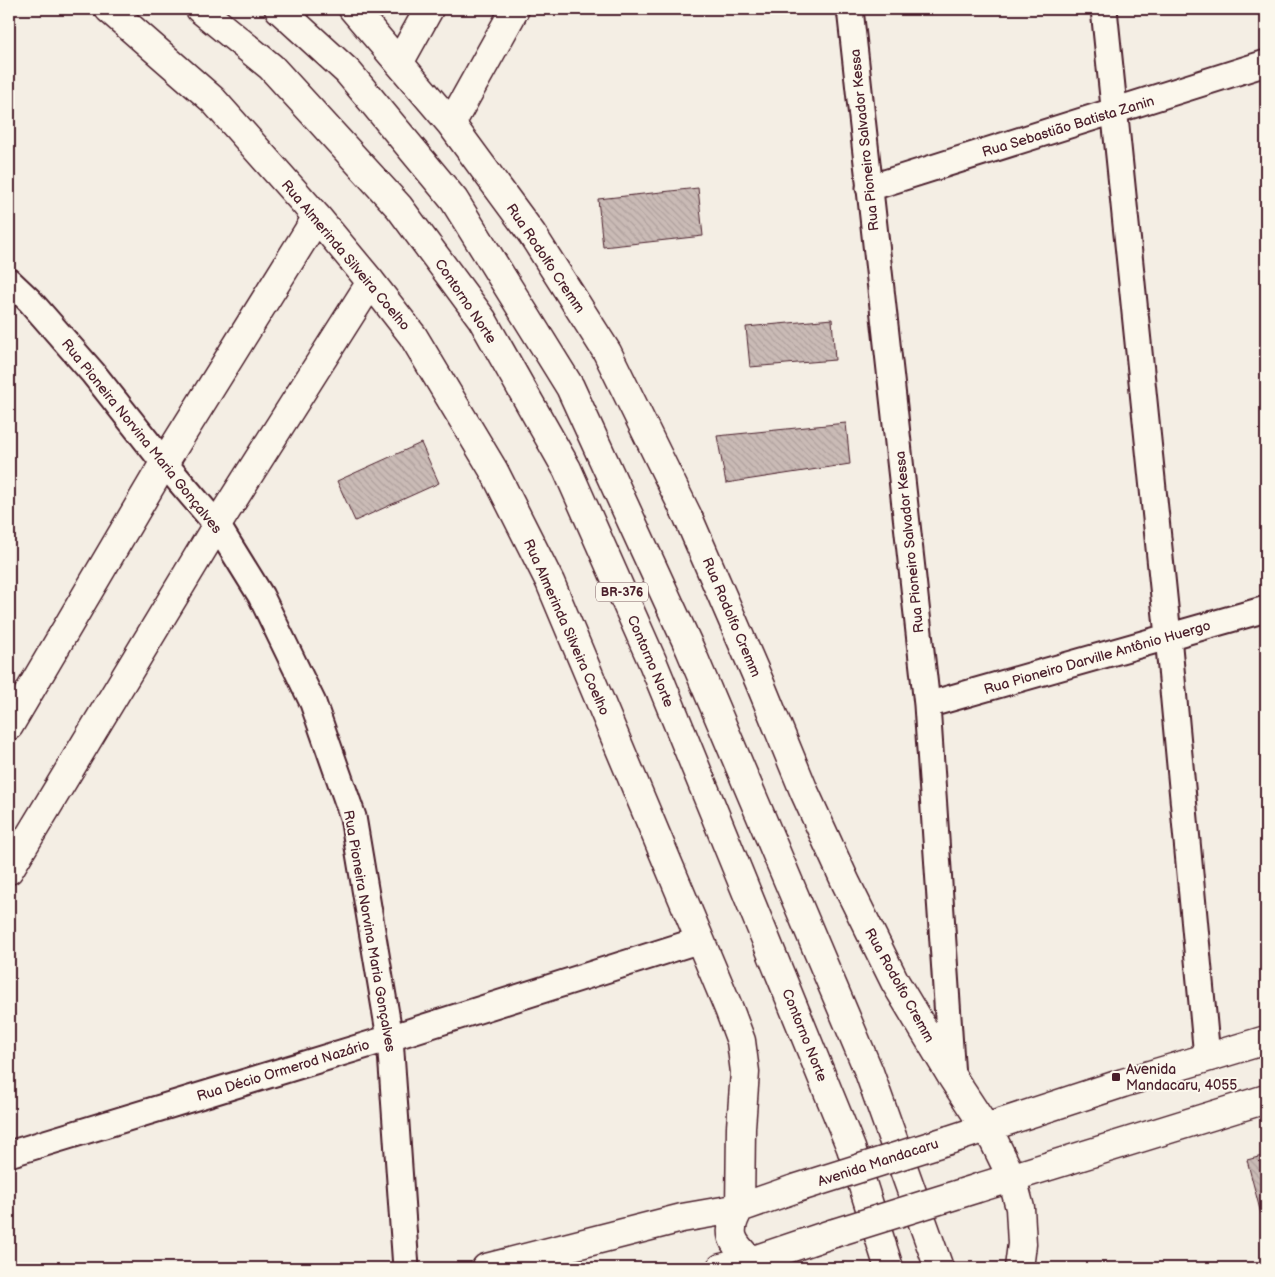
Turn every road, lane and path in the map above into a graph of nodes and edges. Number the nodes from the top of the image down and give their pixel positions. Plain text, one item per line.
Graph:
1 (109, 9) edge
2 (200, 9) edge
3 (279, 9) edge
4 (353, 9) edge
5 (429, 9) edge
6 (515, 9) edge
7 (850, 9) edge
8 (1104, 9) edge
9 (399, 63) junction
10 (1266, 63) edge
11 (1114, 111) junction
12 (451, 124) junction
13 (869, 188) junction
14 (317, 218) junction
15 (9, 281) edge
16 (371, 282) junction
17 (164, 463) junction
18 (217, 525) junction
19 (1266, 609) edge
20 (1168, 636) junction
21 (928, 705) junction
22 (9, 726) edge
23 (9, 870) edge
24 (700, 940) junction
25 (390, 1038) junction
26 (1266, 1040) edge
27 (1207, 1057) junction
28 (952, 1077) junction
29 (1266, 1099) edge
30 (985, 1127) junction
31 (9, 1154) edge
32 (1012, 1178) junction
33 (740, 1208) junction
34 (754, 1264) edge
35 (406, 1268) edge
36 (486, 1268) edge
37 (721, 1268) edge
38 (889, 1268) edge
39 (939, 1268) edge
40 (1019, 1268) edge

1 - 14 main road, Rua Almerinda Silveira Coelho
2 - 38 main road, Contorno Norte / BR-376
3 - 39 main road, BR-376
4 - 9 main road, Rua Rodolfo Cremm
5 - 9 main road
6 - 12 main road
7 - 13 street, Rua Pioneiro Salvador Kessa
8 - 11 street
9 - 12 main road, Rua Rodolfo Cremm
10 - 11 street, Rua Sebastião Batista Zanin
11 - 13 street, Rua Sebastião Batista Zanin
11 - 20 street
12 - 28 main road, Rua Rodolfo Cremm
13 - 21 street, Rua Pioneiro Salvador Kessa
14 - 16 main road, Rua Almerinda Silveira Coelho
14 - 17 main road
15 - 17 street, Rua Pioneira Norvina Maria Gonçalves
16 - 18 main road
16 - 24 main road, Rua Almerinda Silveira Coelho
17 - 18 street, Rua Pioneira Norvina Maria Gonçalves
17 - 22 main road
18 - 23 main road
18 - 25 street, Rua Pioneira Norvina Maria Gonçalves
19 - 20 street, Rua Pioneiro Darville Antônio Huergo
20 - 21 street, Rua Pioneiro Darville Antônio Huergo
20 - 27 street
21 - 28 street, Rua Pioneiro Salvador Kessa
24 - 25 street, Rua Décio Ormerod Nazário
24 - 33 main road, Rua Almerinda Silveira Coelho
25 - 31 street, Rua Décio Ormerod Nazário
25 - 35 street, Rua Pioneira Norvina Maria Gonçalves
26 - 27 main road, Avenida Mandacaru
27 - 30 main road, Avenida Mandacaru
28 - 30 main road, Rua Rodolfo Cremm
29 - 32 main road
30 - 32 main road, Rua Rodolfo Cremm
30 - 33 main road, Avenida Mandacaru, bridge
32 - 34 main road, bridge
32 - 40 main road, Rua Rodolfo Cremm
33 - 34 main road, Rua Almerinda Silveira Coelho
33 - 36 main road, Avenida Mandacaru
34 - 37 main road

